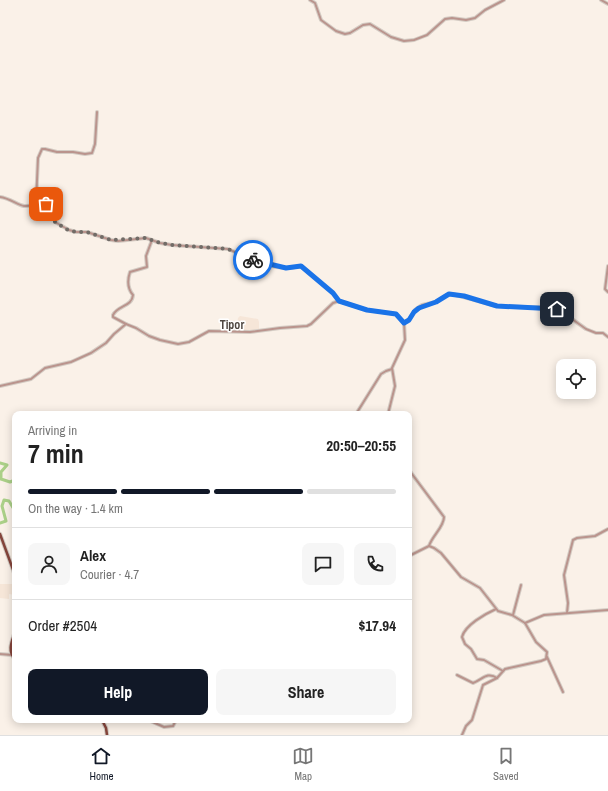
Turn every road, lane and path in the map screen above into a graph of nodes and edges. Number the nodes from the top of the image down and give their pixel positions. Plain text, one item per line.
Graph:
1 (310, 0) edge
2 (504, 0) edge
3 (601, 0) edge
4 (608, 4) edge
5 (97, 112) dead end
6 (0, 197) edge
7 (36, 203) junction
8 (152, 240) junction
9 (608, 266) edge
10 (608, 292) edge
11 (339, 301) junction
12 (404, 323) junction
13 (126, 324) junction
14 (608, 337) edge
15 (392, 369) junction
16 (0, 386) edge
17 (358, 411) edge
18 (389, 411) edge
19 (412, 474) edge
20 (608, 529) edge
21 (0, 534) edge
22 (429, 546) junction
23 (412, 554) edge
24 (12, 567) edge
25 (522, 585) dead end
26 (496, 609) junction
27 (608, 610) edge
28 (567, 613) junction
29 (513, 615) junction
30 (525, 623) junction
31 (12, 641) edge
32 (0, 654) edge
33 (12, 655) joint
34 (547, 657) junction
35 (503, 671) junction
36 (457, 675) dead end
37 (497, 678) junction
38 (563, 692) dead end
39 (103, 723) edge
40 (156, 723) edge
41 (174, 723) edge
42 (107, 735) edge
43 (462, 735) edge

1 - 2 street
3 - 4 street
5 - 7 street
6 - 7 street
7 - 8 street
8 - 11 street
8 - 13 street
9 - 10 street
11 - 12 street
11 - 13 street
12 - 14 street
12 - 15 street
13 - 16 street
15 - 17 street
15 - 18 street
19 - 22 street
20 - 28 street
21 - 24 main road
22 - 23 street
22 - 26 street
25 - 29 street
26 - 29 street
26 - 35 street
27 - 28 street
28 - 30 street
29 - 30 street
30 - 34 street
31 - 33 main road
32 - 33 street
34 - 35 street
34 - 38 street
35 - 37 street
36 - 37 street
37 - 43 street
39 - 42 main road
40 - 41 street

